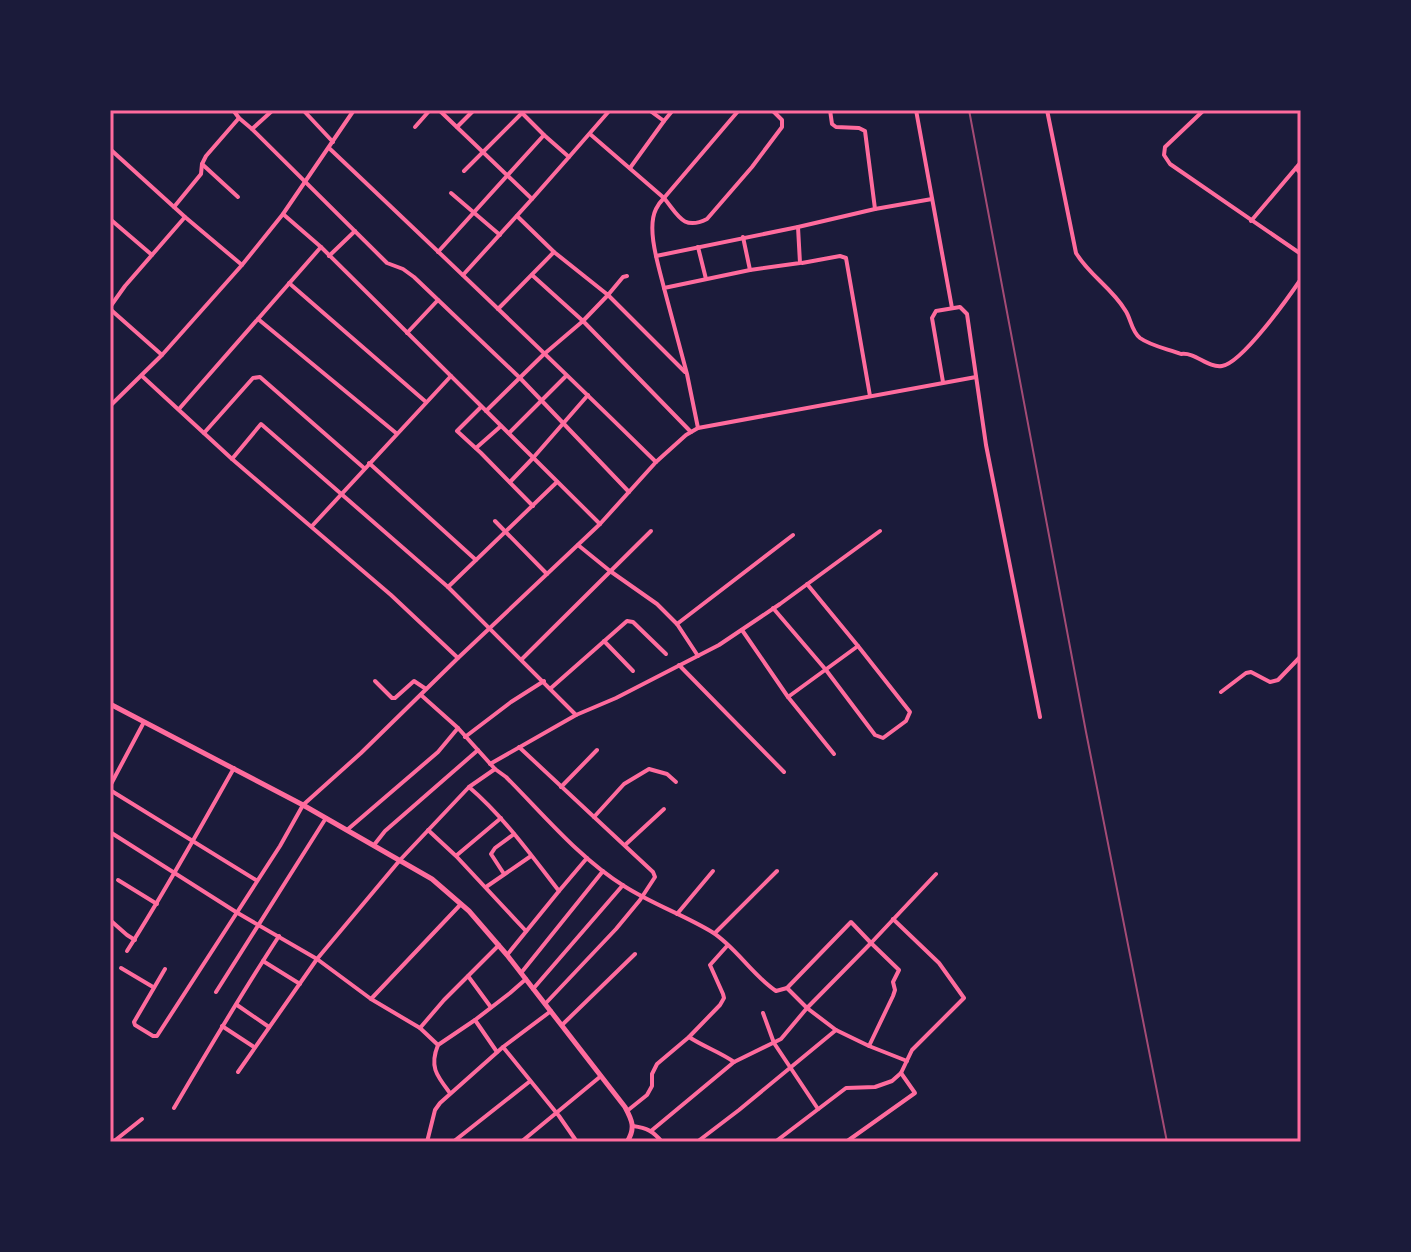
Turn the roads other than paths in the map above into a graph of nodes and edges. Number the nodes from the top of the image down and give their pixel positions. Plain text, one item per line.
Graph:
1 (233, 110) edge
2 (273, 110) edge
3 (303, 110) edge
4 (354, 110) edge
5 (430, 110) edge
6 (439, 110) edge
7 (474, 110) edge
8 (610, 110) edge
9 (649, 110) edge
10 (673, 110) edge
11 (739, 110) edge
12 (772, 110) edge
13 (830, 110) edge
14 (916, 110) edge
15 (1047, 110) edge
16 (1204, 110) edge
17 (521, 111) edge
18 (239, 118) junction
19 (664, 121) junction
20 (415, 127) dead end
21 (457, 127) junction
22 (252, 129) junction
23 (590, 134) junction
24 (544, 135) junction
25 (333, 142) junction
26 (329, 148) junction
27 (110, 149) edge
28 (483, 152) junction
29 (569, 157) junction
30 (1301, 162) edge
31 (202, 164) junction
32 (629, 168) junction
33 (1296, 168) junction
34 (464, 171) dead end
35 (507, 174) junction
36 (1301, 174) edge
37 (306, 182) junction
38 (451, 193) dead end
39 (238, 197) dead end
40 (664, 198) junction
41 (532, 199) junction
42 (932, 199) junction
43 (174, 207) junction
44 (875, 209) junction
45 (475, 212) junction
46 (283, 214) junction
47 (517, 216) junction
48 (185, 217) junction
49 (110, 219) edge
50 (1251, 221) junction
51 (798, 227) junction
52 (355, 231) junction
53 (500, 235) junction
54 (743, 237) junction
55 (321, 247) junction
56 (698, 247) junction
57 (438, 252) junction
58 (554, 252) junction
59 (1301, 254) edge
60 (152, 255) junction
61 (329, 256) junction
62 (656, 256) junction
63 (800, 263) junction
64 (242, 265) junction
65 (750, 270) junction
66 (463, 275) junction
67 (532, 275) junction
68 (627, 276) dead end
69 (706, 279) junction
70 (1301, 279) edge
71 (289, 282) junction
72 (664, 288) junction
73 (608, 295) junction
74 (438, 300) junction
75 (110, 308) edge
76 (952, 308) junction
77 (498, 309) junction
78 (258, 319) junction
79 (583, 321) junction
80 (407, 333) junction
81 (162, 355) junction
82 (543, 355) junction
83 (687, 374) junction
84 (567, 375) junction
85 (142, 376) junction
86 (451, 376) junction
87 (976, 377) junction
88 (520, 378) junction
89 (943, 382) junction
90 (588, 395) junction
91 (870, 396) junction
92 (542, 401) junction
93 (426, 402) junction
94 (110, 406) edge
95 (179, 409) junction
96 (484, 409) junction
97 (562, 424) junction
98 (501, 426) junction
99 (698, 428) junction
100 (691, 432) junction
101 (204, 433) junction
102 (396, 433) junction
103 (509, 433) junction
104 (476, 448) junction
105 (533, 458) junction
106 (232, 459) junction
107 (656, 462) junction
108 (369, 463) junction
109 (364, 468) junction
110 (510, 482) junction
111 (557, 482) junction
112 (629, 492) junction
113 (341, 494) junction
114 (533, 506) junction
115 (495, 521) dead end
116 (600, 524) junction
117 (312, 526) junction
118 (651, 531) dead end
119 (880, 531) dead end
120 (506, 533) junction
121 (793, 535) dead end
122 (578, 545) junction
123 (476, 560) junction
124 (610, 571) junction
125 (547, 574) junction
126 (807, 584) junction
127 (448, 587) junction
128 (773, 608) junction
129 (677, 624) junction
130 (490, 628) junction
131 (742, 630) junction
132 (604, 641) junction
133 (858, 646) junction
134 (666, 654) dead end
135 (1301, 656) edge
136 (699, 657) junction
137 (458, 658) junction
138 (522, 659) junction
139 (679, 665) junction
140 (826, 670) junction
141 (633, 671) dead end
142 (375, 681) dead end
143 (544, 681) junction
144 (551, 688) junction
145 (426, 689) junction
146 (1221, 692) dead end
147 (421, 695) junction
148 (788, 697) junction
149 (110, 706) edge
150 (576, 715) junction
151 (1040, 717) dead end
152 (144, 722) junction
153 (458, 728) junction
154 (465, 737) junction
155 (519, 747) junction
156 (478, 750) junction
157 (597, 750) dead end
158 (834, 754) dead end
159 (490, 764) junction
160 (234, 768) junction
161 (495, 769) junction
162 (784, 772) dead end
163 (676, 782) dead end
164 (111, 784) edge
165 (469, 787) junction
166 (561, 787) junction
167 (303, 805) junction
168 (664, 809) dead end
169 (594, 817) junction
170 (326, 818) junction
171 (501, 818) junction
172 (347, 830) junction
173 (428, 830) junction
174 (110, 832) edge
175 (514, 834) junction
176 (192, 842) junction
177 (374, 845) junction
178 (625, 845) junction
179 (456, 856) junction
180 (531, 856) junction
181 (587, 858) junction
182 (400, 860) junction
183 (603, 871) junction
184 (713, 871) dead end
185 (777, 871) dead end
186 (173, 873) junction
187 (504, 874) junction
188 (936, 874) dead end
189 (118, 880) dead end
190 (256, 880) junction
191 (623, 885) junction
192 (486, 887) junction
193 (559, 891) junction
194 (643, 897) junction
195 (461, 904) junction
196 (157, 905) junction
197 (236, 912) junction
198 (677, 914) junction
199 (893, 919) junction
200 (110, 920) edge
201 (258, 926) junction
202 (526, 931) junction
203 (715, 933) junction
204 (279, 936) junction
205 (135, 940) junction
206 (871, 943) junction
207 (499, 945) junction
208 (727, 946) junction
209 (127, 951) dead end
210 (635, 954) dead end
211 (507, 955) junction
212 (317, 959) junction
213 (263, 961) junction
214 (121, 968) dead end
215 (165, 969) dead end
216 (468, 976) junction
217 (524, 976) junction
218 (300, 984) junction
219 (154, 987) junction
220 (787, 988) junction
221 (533, 989) junction
222 (216, 992) dead end
223 (371, 999) junction
224 (545, 1004) junction
225 (237, 1005) junction
226 (490, 1007) junction
227 (807, 1008) junction
228 (551, 1011) junction
229 (763, 1013) dead end
230 (475, 1020) junction
231 (562, 1025) junction
232 (222, 1026) junction
233 (269, 1027) junction
234 (420, 1028) junction
235 (836, 1030) junction
236 (689, 1037) junction
237 (774, 1043) junction
238 (438, 1045) junction
239 (869, 1046) junction
240 (254, 1047) junction
241 (503, 1047) junction
242 (497, 1052) junction
243 (907, 1061) junction
244 (734, 1062) junction
245 (789, 1068) junction
246 (238, 1072) dead end
247 (901, 1073) junction
248 (601, 1076) junction
249 (529, 1082) junction
250 (450, 1093) junction
251 (174, 1108) dead end
252 (818, 1109) junction
253 (627, 1111) junction
254 (556, 1113) junction
255 (142, 1119) dead end
256 (633, 1126) junction
257 (651, 1131) junction
258 (111, 1141) edge
259 (427, 1142) edge
260 (453, 1142) edge
261 (521, 1142) edge
262 (577, 1142) edge
263 (627, 1142) edge
264 (662, 1142) edge
265 (697, 1142) edge
266 (775, 1142) edge
267 (846, 1142) edge

1 - 18 street
2 - 22 street
3 - 25 street
4 - 25 street
5 - 20 street
6 - 21 street
7 - 21 street
8 - 23 street
9 - 19 street
10 - 19 street
11 - 40 street
12 - 40 street
13 - 44 street
14 - 42 street
15 - 70 street
16 - 50 street
17 - 24 street
17 - 28 street
18 - 22 street
18 - 31 street
19 - 32 street
21 - 28 street
22 - 37 street
23 - 29 street
23 - 32 street
24 - 29 street
24 - 35 street
25 - 26 street
26 - 37 street
26 - 57 street
27 - 43 street
28 - 34 street
28 - 35 street
29 - 41 street
30 - 33 street
31 - 39 street
31 - 43 street
32 - 40 street
33 - 36 street
33 - 50 street
35 - 41 street
35 - 45 street
37 - 46 street
37 - 52 street
38 - 45 street
40 - 62 street
41 - 47 street
42 - 44 street
42 - 76 street
43 - 48 street
44 - 51 street
45 - 53 street
45 - 57 street
46 - 55 street
46 - 64 street
47 - 53 street
47 - 58 street
48 - 60 street
48 - 64 street
49 - 60 street
50 - 59 street
51 - 54 street
51 - 63 street
52 - 61 street
52 - 74 street
53 - 66 street
54 - 56 street
54 - 65 street
55 - 61 street
55 - 71 street
56 - 62 street
56 - 69 street
57 - 66 street
58 - 67 street
58 - 73 street
60 - 75 street
61 - 80 street
62 - 72 street
63 - 65 street
63 - 91 street
64 - 81 street
65 - 69 street
66 - 77 street
67 - 77 street
67 - 79 street
68 - 73 street
69 - 72 street
71 - 78 street
71 - 93 street
72 - 83 street
73 - 79 street
73 - 83 street
74 - 80 street
74 - 88 street
75 - 81 street
76 - 87 street
76 - 89 street
77 - 82 street
78 - 95 street
78 - 102 street
79 - 82 street
79 - 100 street
80 - 86 street
81 - 85 street
82 - 84 street
82 - 88 street
83 - 99 street
84 - 90 street
84 - 92 street
85 - 94 street
85 - 95 street
86 - 93 street
86 - 96 street
87 - 89 street
87 - 151 street
88 - 92 street
88 - 96 street
89 - 91 street
90 - 97 street
90 - 107 street
91 - 99 street
92 - 97 street
92 - 103 street
93 - 102 street
95 - 101 street
96 - 98 street
96 - 104 street
97 - 105 street
97 - 112 street
98 - 103 street
98 - 104 street
99 - 100 street
100 - 107 street
101 - 106 street
101 - 109 street
102 - 108 street
103 - 105 street
104 - 110 street
105 - 110 street
105 - 111 street
106 - 113 street
106 - 117 street
107 - 112 street
108 - 109 street
108 - 123 street
109 - 113 street
110 - 114 street
111 - 114 street
111 - 116 street
112 - 116 street
113 - 117 street
113 - 127 street
114 - 120 street
115 - 120 street
116 - 122 street
117 - 137 street
118 - 124 street
119 - 126 street
120 - 123 street
120 - 125 street
121 - 129 street
122 - 124 street
122 - 125 street
123 - 127 street
124 - 129 street
124 - 138 street
125 - 130 street
126 - 128 street
126 - 133 street
127 - 130 street
128 - 131 street
128 - 140 street
129 - 136 street
130 - 137 street
130 - 138 street
131 - 136 street
131 - 148 street
132 - 134 street
132 - 141 street
132 - 144 street
133 - 140 street
133 - 140 street
135 - 146 street
136 - 139 street
137 - 145 street
138 - 143 street
139 - 150 street
139 - 162 street
140 - 148 street
142 - 145 street
143 - 144 street
143 - 154 street
144 - 150 street
145 - 147 street
147 - 153 street
147 - 167 street
148 - 158 street
149 - 152 street
150 - 155 street
152 - 160 street
152 - 164 street
153 - 154 street
153 - 172 street
154 - 156 street
155 - 159 street
155 - 166 street
156 - 159 street
156 - 177 street
157 - 166 street
159 - 161 street
160 - 167 street
160 - 176 street
161 - 165 street
161 - 181 street
163 - 169 street
164 - 176 street
165 - 171 street
165 - 173 street
166 - 169 street
167 - 170 street
167 - 190 street
168 - 178 street
169 - 178 street
170 - 172 street
170 - 201 street
171 - 175 street
171 - 179 street
172 - 177 street
173 - 179 street
173 - 182 street
174 - 186 street
175 - 180 street
175 - 187 street
176 - 186 street
176 - 190 street
177 - 182 street
178 - 194 street
179 - 192 street
180 - 187 street
180 - 193 street
181 - 183 street
181 - 193 street
182 - 195 street
182 - 212 street
183 - 191 street
183 - 217 street
184 - 198 street
185 - 203 street
186 - 196 street
186 - 197 street
187 - 192 street
188 - 199 street
189 - 196 street
190 - 197 street
191 - 194 street
191 - 221 street
192 - 202 street
193 - 202 street
194 - 198 street
194 - 224 street
195 - 207 street
195 - 223 street
196 - 205 street
197 - 201 street
197 - 219 street
198 - 203 street
199 - 206 street
199 - 243 street
200 - 205 street
201 - 204 street
201 - 222 street
202 - 211 street
203 - 208 street
204 - 212 street
204 - 213 street
205 - 209 street
206 - 220 street
206 - 227 street
206 - 239 street
207 - 211 street
207 - 216 street
208 - 220 street
208 - 236 street
210 - 231 street
211 - 217 street
212 - 218 street
212 - 223 street
213 - 218 street
213 - 225 street
214 - 219 street
215 - 219 street
216 - 226 street
216 - 234 street
217 - 221 street
217 - 226 street
218 - 233 street
220 - 227 street
221 - 224 street
223 - 234 street
224 - 228 street
225 - 232 street
225 - 233 street
226 - 230 street
227 - 235 street
227 - 237 street
228 - 231 street
228 - 241 street
229 - 237 street
230 - 238 street
230 - 242 street
231 - 248 street
232 - 240 street
232 - 251 street
233 - 240 street
234 - 238 street
235 - 239 street
235 - 245 street
236 - 244 street
236 - 253 street
237 - 244 street
237 - 245 street
238 - 250 street
239 - 243 street
240 - 246 street
241 - 242 street
241 - 249 street
242 - 250 street
243 - 247 street
244 - 257 street
245 - 252 street
245 - 265 street
247 - 252 street
247 - 267 street
248 - 253 street
248 - 254 street
249 - 254 street
249 - 260 street
250 - 259 street
252 - 266 street
253 - 256 street
254 - 261 street
254 - 262 street
255 - 258 street
256 - 257 street
256 - 263 street
257 - 264 street

